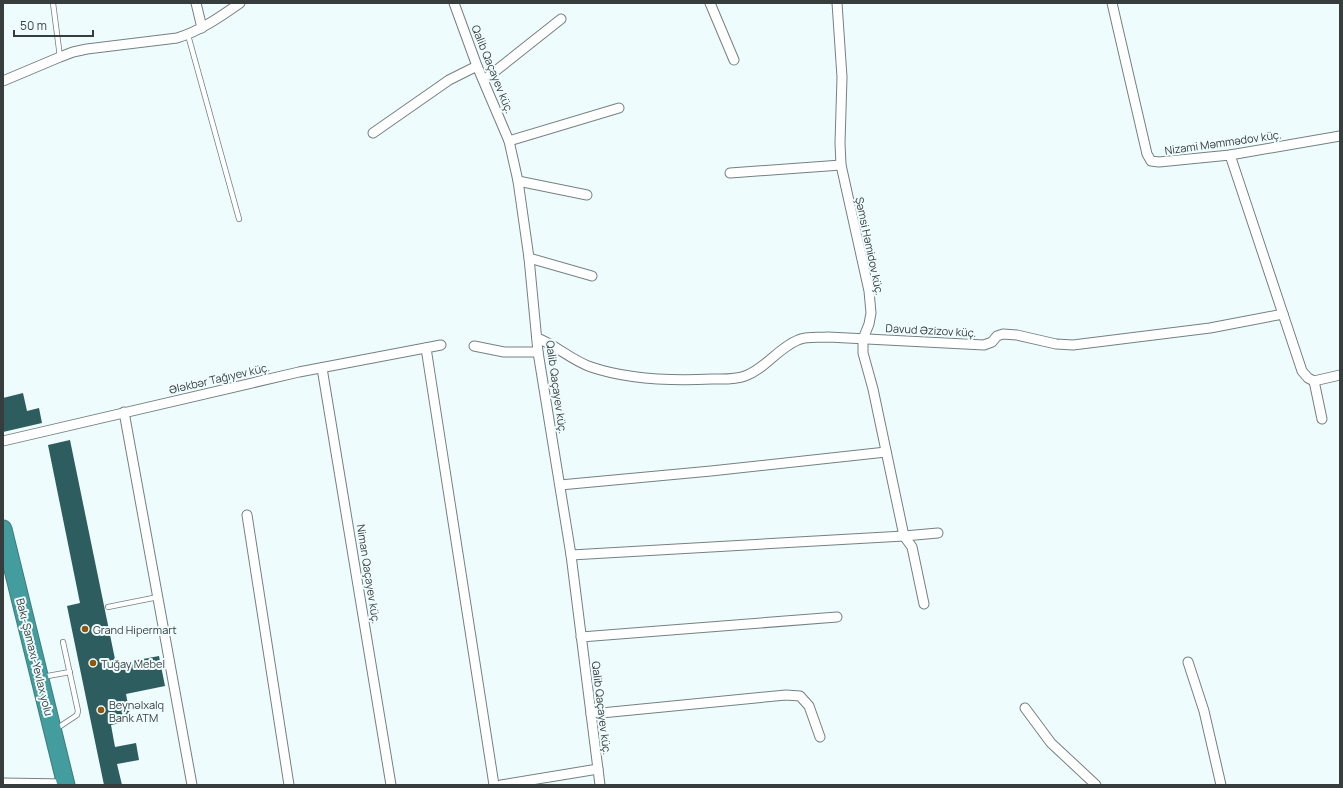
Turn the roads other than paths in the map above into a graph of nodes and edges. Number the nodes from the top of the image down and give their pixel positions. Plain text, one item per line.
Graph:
1 (52, 3) edge
2 (196, 3) edge
3 (240, 3) edge
4 (454, 3) edge
5 (710, 3) edge
6 (837, 3) edge
7 (1112, 3) edge
8 (561, 18) dead end
9 (202, 28) junction
10 (188, 35) junction
11 (60, 57) junction
12 (734, 60) dead end
13 (477, 66) junction
14 (484, 80) junction
15 (3, 81) edge
16 (619, 108) dead end
17 (373, 133) dead end
18 (1340, 136) edge
19 (509, 141) junction
20 (1230, 155) junction
21 (841, 165) junction
22 (730, 173) dead end
23 (518, 181) junction
24 (587, 195) dead end
25 (239, 219) dead end
26 (529, 258) junction
27 (592, 276) dead end
28 (1282, 314) junction
29 (537, 338) junction
30 (863, 340) junction
31 (441, 345) dead end
32 (474, 346) dead end
33 (426, 348) junction
34 (538, 352) junction
35 (322, 368) junction
36 (1340, 376) edge
37 (1314, 381) junction
38 (124, 412) junction
39 (1322, 420) dead end
40 (3, 440) edge
41 (886, 452) junction
42 (560, 485) junction
43 (247, 515) dead end
44 (3, 530) edge
45 (938, 533) dead end
46 (904, 536) junction
47 (571, 555) junction
48 (158, 597) junction
49 (924, 604) dead end
50 (108, 607) dead end
51 (837, 617) dead end
52 (581, 637) junction
53 (63, 642) dead end
54 (1188, 662) dead end
55 (70, 672) junction
56 (40, 678) junction
57 (1025, 708) dead end
58 (591, 714) junction
59 (53, 731) junction
60 (820, 737) dead end
61 (598, 769) junction
62 (3, 783) edge
63 (66, 784) edge
64 (192, 785) edge
65 (289, 785) edge
66 (391, 785) edge
67 (494, 785) edge
68 (500, 785) edge
69 (600, 785) edge
70 (1096, 785) edge
71 (1221, 785) edge

1 - 11 lane
2 - 9 street
3 - 9 street
4 - 13 street, Qalib Qaçayev küç.
5 - 12 street
6 - 21 street, Şəmsi Həmidov küç.
7 - 20 street, Nizami Məmmədov küç.
8 - 14 street
9 - 10 street
10 - 11 street
10 - 25 lane
11 - 15 street
13 - 14 street, Qalib Qaçayev küç.
13 - 17 street
14 - 19 street, Qalib Qaçayev küç.
16 - 19 street
18 - 20 street, Nizami Məmmədov küç.
19 - 23 street, Qalib Qaçayev küç.
20 - 28 street
21 - 22 street
21 - 30 street, Şəmsi Həmidov küç.
23 - 24 street
23 - 26 street, Qalib Qaçayev küç.
26 - 27 street
26 - 29 street, Qalib Qaçayev küç.
28 - 30 street, Davud Əzizov küç.
28 - 37 street
29 - 30 street, Davud Əzizov küç.
29 - 34 street, Qalib Qaçayev küç.
30 - 41 street, Şəmsi Həmidov küç.
31 - 33 street, Ələkbər Tağıyev küç.
32 - 34 street
33 - 35 street, Ələkbər Tağıyev küç.
33 - 67 street
34 - 42 street, Qalib Qaçayev küç.
35 - 38 street, Ələkbər Tağıyev küç.
35 - 66 street, Niman Qaçayev küç.
36 - 37 street
37 - 39 street
38 - 40 street, Ələkbər Tağıyev küç.
38 - 48 street
41 - 42 street
41 - 46 street, Şəmsi Həmidov küç.
42 - 47 street, Qalib Qaçayev küç.
43 - 65 street
44 - 56 highway, Bakı-Şamaxı-Yevlax yolu
45 - 46 street
46 - 47 street
46 - 49 street, Şəmsi Həmidov küç.
47 - 52 street, Qalib Qaçayev küç.
48 - 50 lane
48 - 64 street
51 - 52 street
52 - 58 street, Qalib Qaçayev küç.
53 - 55 lane
54 - 71 street
55 - 56 lane
55 - 59 lane
56 - 59 highway, Bakı-Şamaxı-Yevlax yolu
57 - 70 street
58 - 60 street
58 - 61 street, Qalib Qaçayev küç.
59 - 63 highway, Bakı-Şamaxı-Yevlax yolu
61 - 68 street
61 - 69 street, Qalib Qaçayev küç.
62 - 63 street

